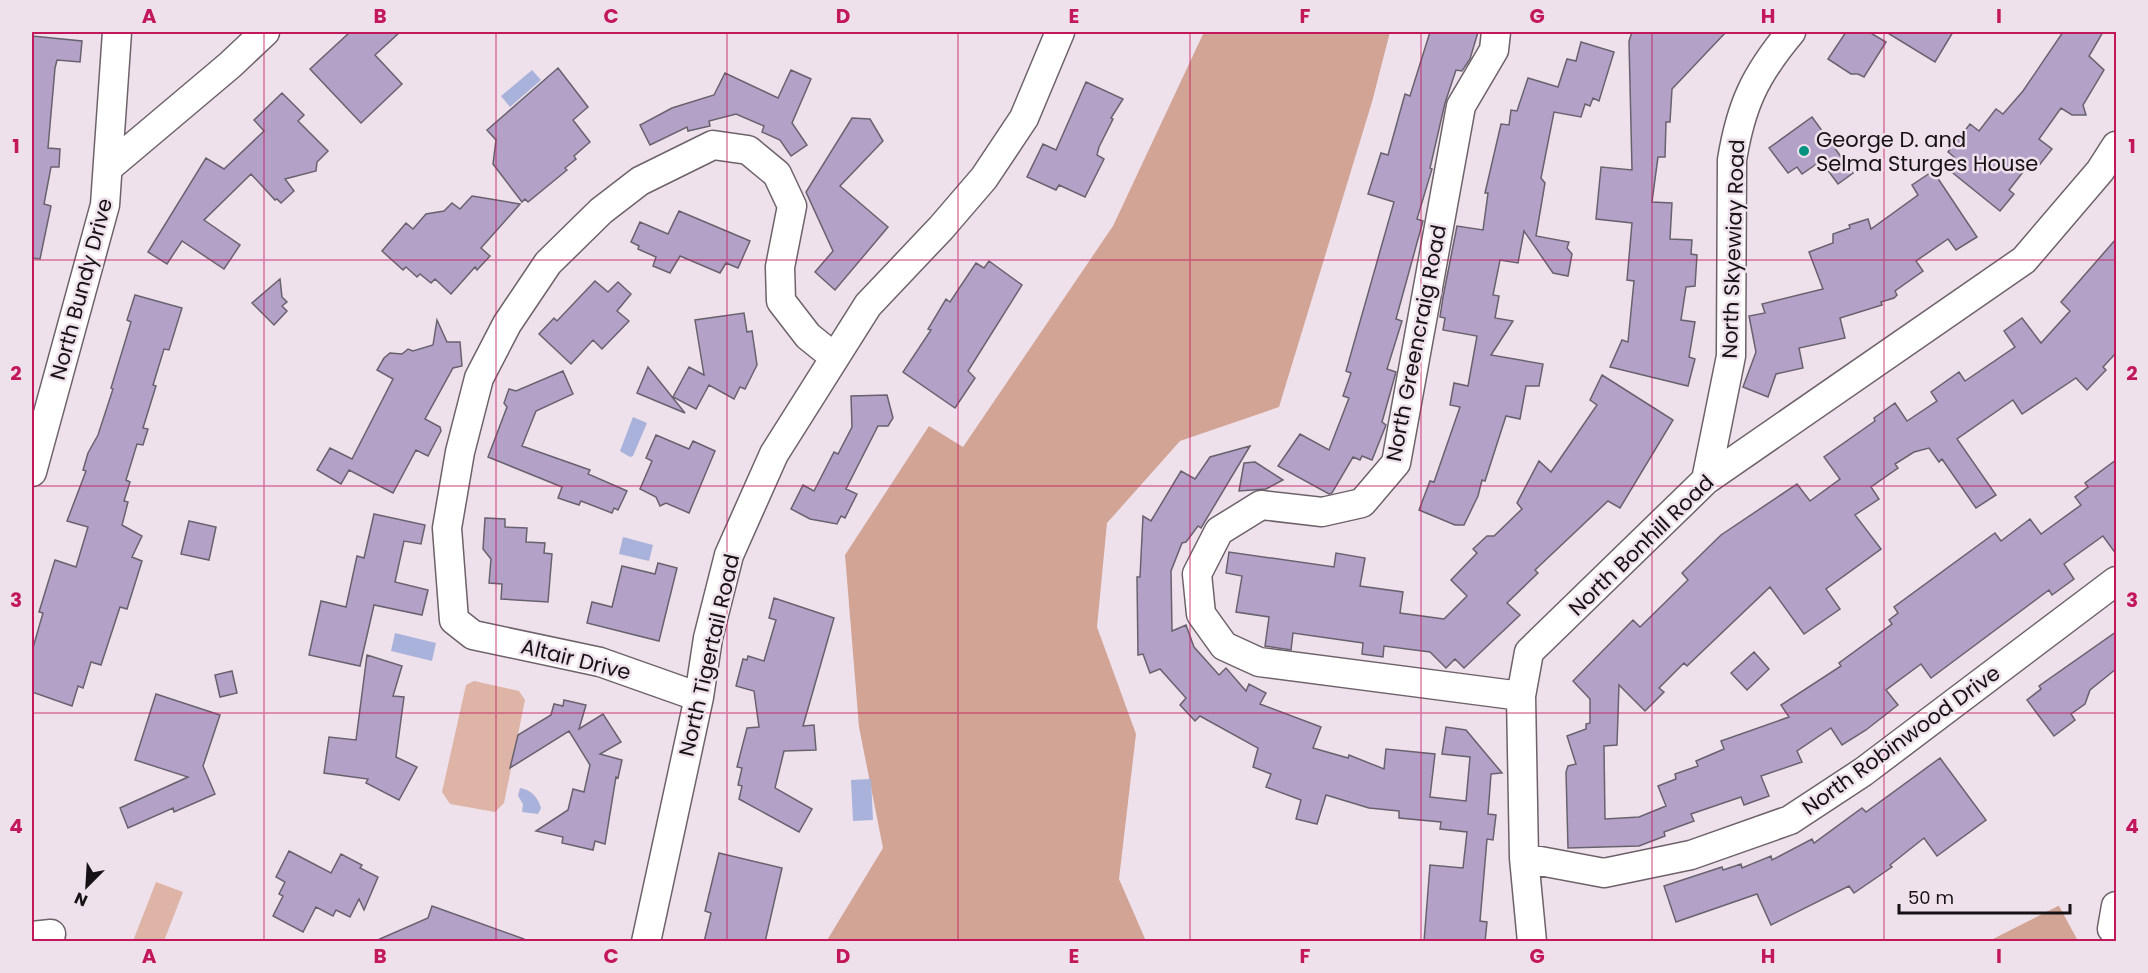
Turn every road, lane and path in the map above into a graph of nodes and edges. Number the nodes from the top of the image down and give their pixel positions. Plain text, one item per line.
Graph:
1 (117, 32) edge
2 (265, 32) edge
3 (1060, 32) edge
4 (1496, 32) edge
5 (1791, 32) edge
6 (2116, 146) edge
7 (109, 167) junction
8 (834, 357) junction
9 (32, 472) edge
10 (1706, 480) junction
11 (2116, 581) edge
12 (1521, 696) junction
13 (699, 697) junction
14 (1524, 858) junction
15 (2116, 906) edge
16 (2116, 931) edge
17 (646, 942) edge
18 (1532, 942) edge

1 - 7 street, North Bundy Drive
2 - 7 street
3 - 8 street, North Tigertail Road
4 - 12 street, North Greencraig Road
5 - 10 street, North Skyewiay Road
6 - 10 street, North Bonhill Road
7 - 9 street, North Bundy Drive
8 - 13 street, North Tigertail Road
8 - 13 street, Altair Drive
10 - 12 street, North Bonhill Road
11 - 14 street, North Robinwood Drive
12 - 14 street, North Bonhill Road
13 - 17 street, North Tigertail Road
14 - 18 street, North Bonhill Road
15 - 16 street

